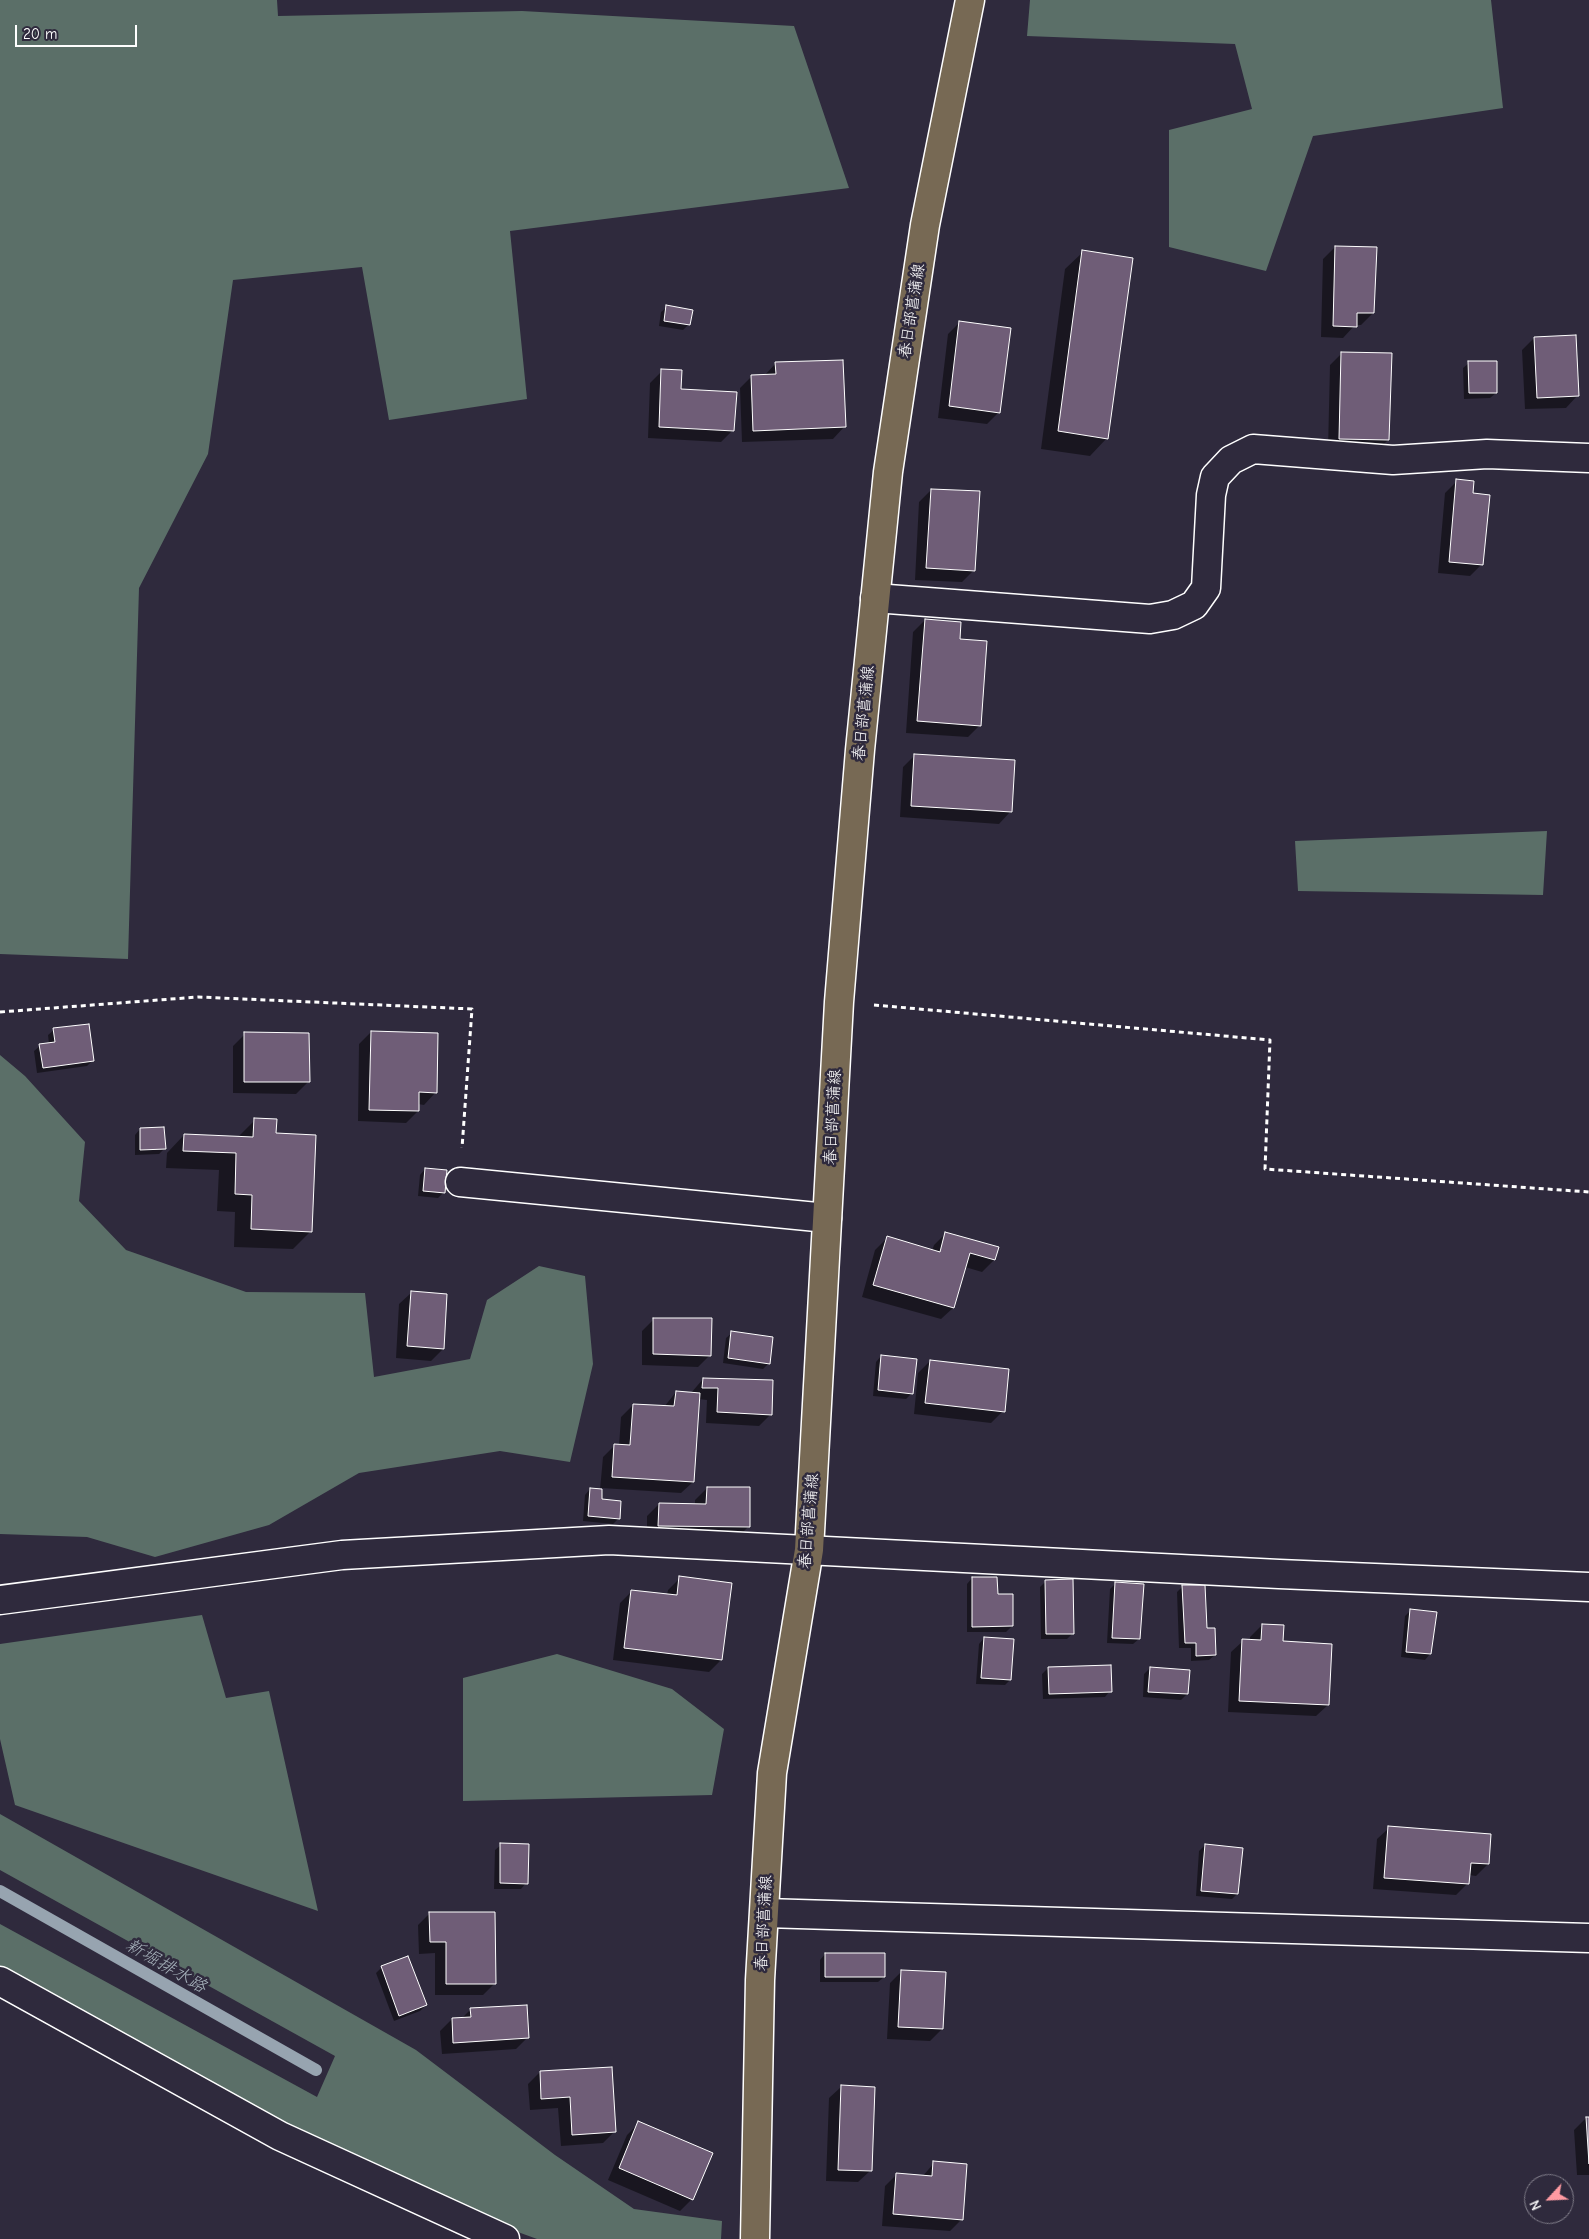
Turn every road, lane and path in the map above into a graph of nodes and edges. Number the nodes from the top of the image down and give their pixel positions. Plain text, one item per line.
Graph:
1 (970, 0) edge
2 (1589, 458) edge
3 (875, 598) junction
4 (839, 1002) junction
5 (0, 1012) edge
6 (460, 1182) joint
7 (1589, 1192) edge
8 (827, 1218) junction
9 (809, 1550) junction
10 (1589, 1587) edge
11 (0, 1600) edge
12 (765, 1913) junction
13 (1589, 1938) edge
14 (0, 1981) edge
15 (505, 2239) edge
16 (755, 2239) edge

1 - 3 main road, 春日部菖蒲線
2 - 3 street
3 - 4 main road, 春日部菖蒲線
4 - 7 path
4 - 8 main road, 春日部菖蒲線
5 - 6 path
6 - 8 street
8 - 9 main road, 春日部菖蒲線
9 - 10 street
9 - 11 street
9 - 12 main road, 春日部菖蒲線
12 - 13 street
12 - 16 main road, 春日部菖蒲線
14 - 15 street

